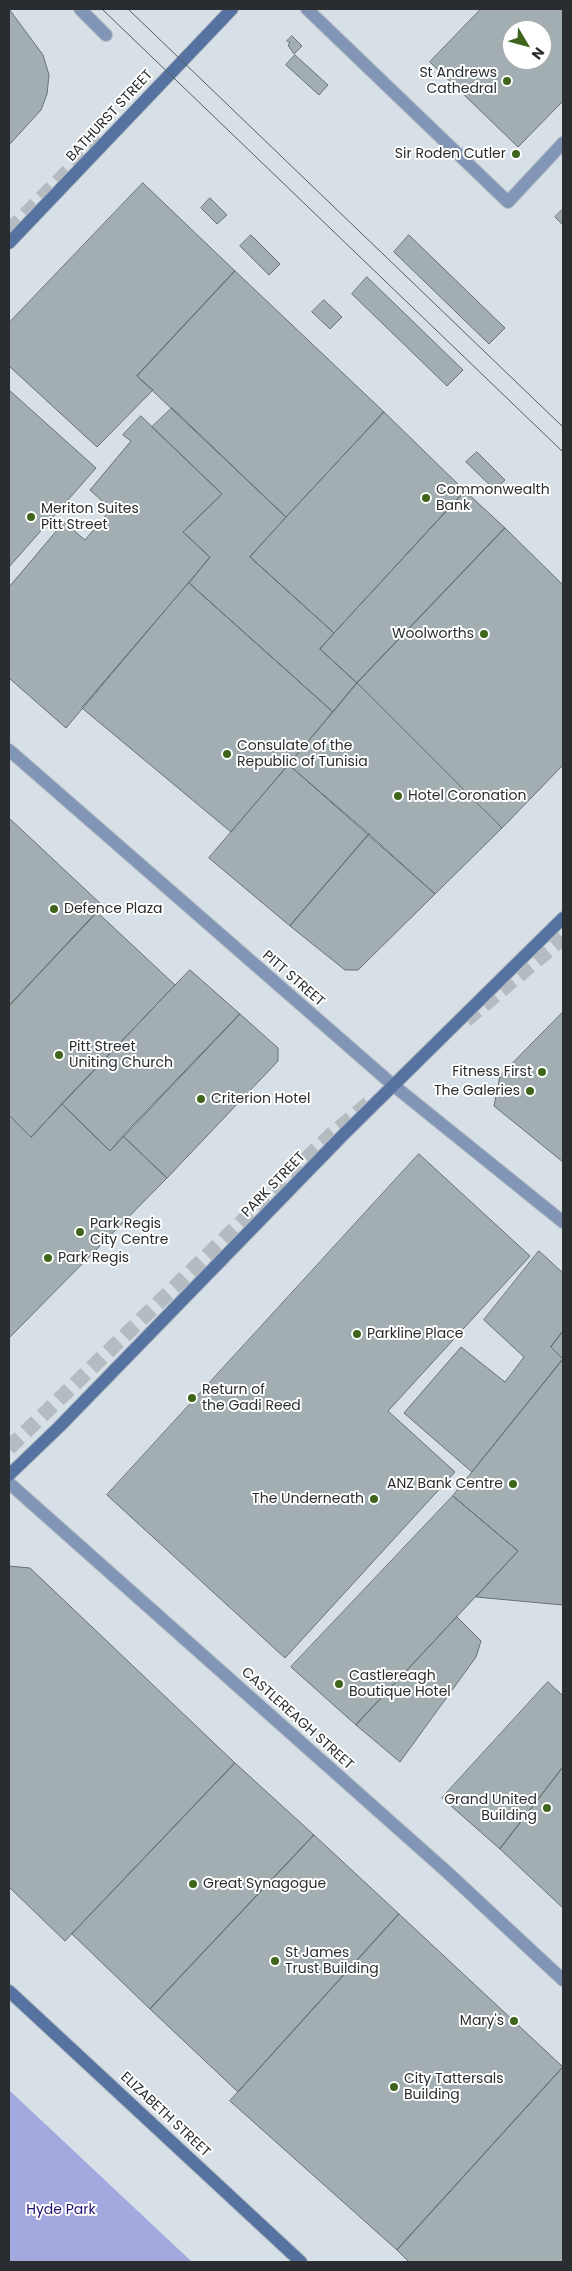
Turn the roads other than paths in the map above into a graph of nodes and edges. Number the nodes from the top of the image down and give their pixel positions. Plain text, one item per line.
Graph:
1 (80, 9) edge
2 (232, 9) edge
3 (307, 9) edge
4 (106, 35) dead end
5 (563, 143) edge
6 (9, 243) edge
7 (9, 750) edge
8 (563, 918) edge
9 (393, 1085) junction
10 (563, 1222) edge
11 (9, 1475) edge
12 (9, 1483) edge
13 (563, 1980) edge
14 (9, 1991) edge
15 (301, 2262) edge

1 - 4 street
2 - 6 main road, BATHURST STREET
3 - 5 street
7 - 9 street, PITT STREET
8 - 9 main road, PARK STREET
9 - 10 street, PITT STREET
9 - 11 main road, PARK STREET
12 - 13 street, CASTLEREAGH STREET
14 - 15 main road, ELIZABETH STREET

